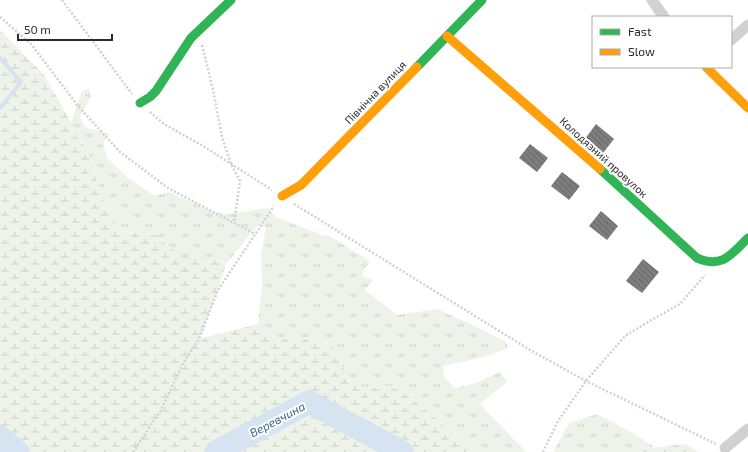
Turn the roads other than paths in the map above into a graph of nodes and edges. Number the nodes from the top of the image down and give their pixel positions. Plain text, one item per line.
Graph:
1 (231, 0) edge
2 (482, 0) edge
3 (652, 0) edge
4 (663, 16) edge
5 (748, 24) edge
6 (447, 36) junction
7 (732, 39) edge
8 (707, 68) edge
9 (140, 103) road end
10 (748, 108) edge
11 (282, 196) road end
12 (748, 238) edge
13 (748, 430) edge
14 (725, 448) road end

1 - 9 street
2 - 6 street, Північна вулиця
3 - 4 street
5 - 7 street
6 - 11 street, Північна вулиця
6 - 12 street, Колодязний провулок
8 - 10 street
13 - 14 street

